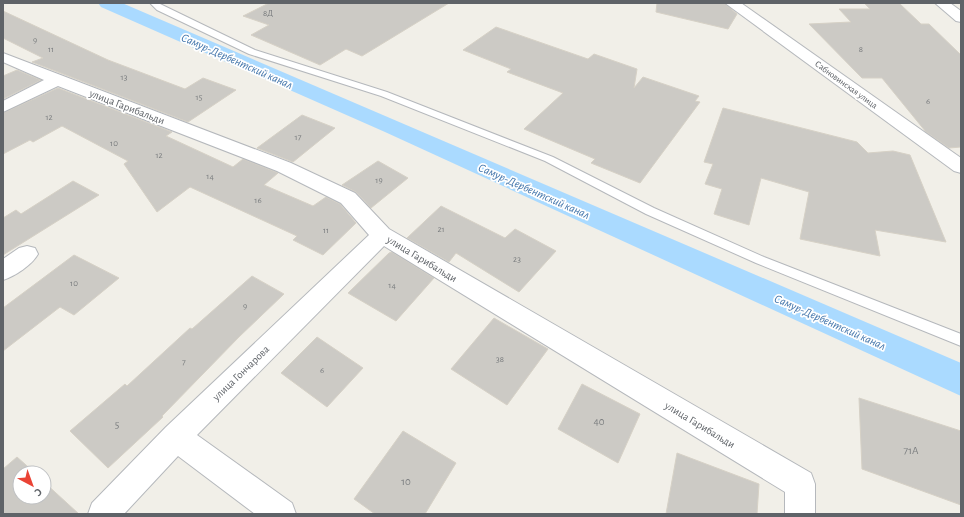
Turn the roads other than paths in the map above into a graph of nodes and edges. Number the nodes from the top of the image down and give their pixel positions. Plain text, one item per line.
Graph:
1 (154, 3) edge
2 (732, 3) edge
3 (942, 3) edge
4 (961, 18) edge
5 (3, 57) edge
6 (57, 80) junction
7 (3, 107) edge
8 (961, 166) edge
9 (382, 235) junction
10 (27, 254) dead end
11 (3, 270) edge
12 (961, 340) edge
13 (176, 437) junction
14 (103, 514) edge
15 (281, 514) edge
16 (800, 514) edge

1 - 12 lane
2 - 8 street, Сабновинская улица
3 - 4 street
5 - 6 street, улица Гарибальди
6 - 7 street
6 - 9 street, улица Гарибальди
9 - 13 street, улица Гончарова
9 - 16 street, улица Гарибальди
10 - 11 street
13 - 14 street, улица Гончарова
13 - 15 street

